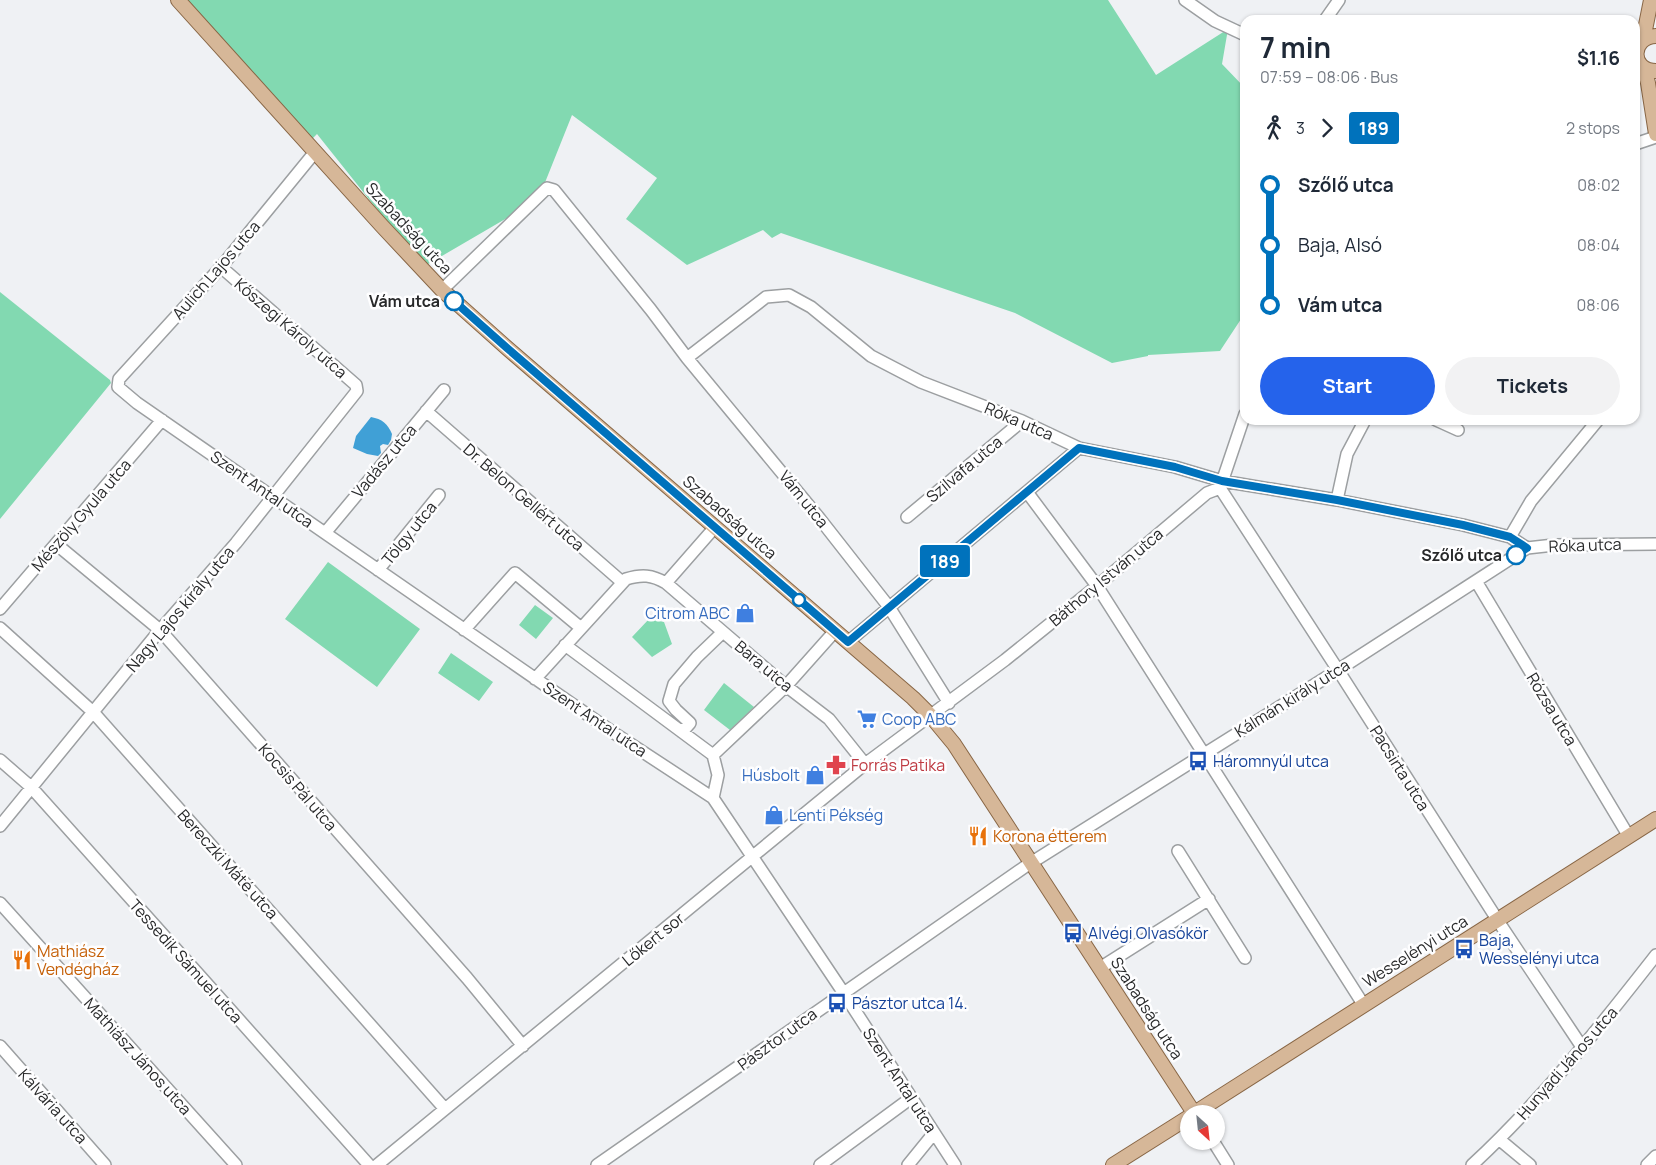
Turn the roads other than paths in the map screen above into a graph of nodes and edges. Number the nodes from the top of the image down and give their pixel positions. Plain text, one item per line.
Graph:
1 (178, 0) edge
2 (1185, 0) edge
3 (1338, 0) edge
4 (1651, 0) edge
5 (1328, 15) edge
6 (1656, 26) edge
7 (1240, 34) edge
8 (1643, 42) edge
9 (1643, 65) edge
10 (1656, 90) edge
11 (1653, 110) junction
12 (1656, 136) edge
13 (1640, 142) edge
14 (315, 152) junction
15 (221, 267) junction
16 (442, 290) junction
17 (687, 358) junction
18 (118, 387) joint
19 (444, 390) dead end
20 (357, 391) joint
21 (426, 411) junction
22 (162, 420) junction
23 (1022, 421) junction
24 (1241, 425) edge
25 (1362, 425) edge
26 (1447, 425) edge
27 (1594, 425) edge
28 (1458, 430) dead end
29 (1079, 448) junction
30 (1221, 484) junction
31 (1027, 492) junction
32 (439, 495) dead end
33 (273, 497) junction
34 (1337, 500) junction
35 (906, 517) dead end
36 (715, 527) junction
37 (325, 533) junction
38 (1510, 537) junction
39 (56, 544) junction
40 (1656, 544) edge
41 (1527, 548) junction
42 (378, 570) junction
43 (1476, 581) junction
44 (622, 582) junction
45 (666, 583) junction
46 (1097, 586) junction
47 (889, 607) junction
48 (0, 609) edge
49 (0, 628) edge
50 (580, 628) junction
51 (160, 630) junction
52 (464, 630) junction
53 (835, 631) junction
54 (723, 632) junction
55 (848, 642) junction
56 (565, 645) junction
57 (1338, 670) junction
58 (536, 678) junction
59 (786, 686) junction
60 (949, 702) junction
61 (93, 712) junction
62 (930, 715) junction
63 (682, 732) junction
64 (1205, 754) junction
65 (713, 755) junction
66 (0, 760) edge
67 (865, 764) junction
68 (31, 787) junction
69 (713, 798) junction
70 (1656, 819) edge
71 (0, 826) edge
72 (1630, 836) junction
73 (1178, 851) dead end
74 (753, 857) junction
75 (1032, 864) junction
76 (1209, 899) junction
77 (0, 903) edge
78 (1497, 920) junction
79 (1656, 955) edge
80 (1245, 958) dead end
81 (1100, 968) junction
82 (844, 992) junction
83 (1363, 1004) junction
84 (0, 1046) edge
85 (523, 1046) junction
86 (1582, 1047) junction
87 (912, 1098) junction
88 (1188, 1105) edge
89 (1208, 1105) edge
90 (445, 1109) junction
91 (1180, 1122) edge
92 (934, 1133) junction
93 (1500, 1140) junction
94 (1218, 1150) edge
95 (1656, 1156) edge
96 (105, 1165) edge
97 (236, 1165) edge
98 (369, 1165) edge
99 (376, 1165) edge
100 (597, 1165) edge
101 (820, 1165) edge
102 (908, 1165) edge
103 (954, 1165) edge
104 (1113, 1165) edge
105 (1228, 1165) edge
106 (1472, 1165) edge
107 (1530, 1165) edge
108 (1647, 1165) edge

1 - 14 main road, Szabadság utca
2 - 7 street
3 - 5 street
4 - 6 main road
4 - 8 main road
9 - 11 main road
10 - 11 main road
11 - 12 main road
12 - 13 street
14 - 15 street, Aulich Lajos utca
14 - 16 main road, Szabadság utca
15 - 18 street, Aulich Lajos utca
15 - 20 street, Kőszegi Károly utca
16 - 17 street, Vám utca
16 - 36 main road, Szabadság utca
17 - 23 street, Róka utca
17 - 47 street, Vám utca
18 - 22 street, Szent Antal utca
19 - 21 street, Vadász utca
20 - 33 street, Nagy Lajos király utca
21 - 37 street, Vadász utca
21 - 44 street, Dr. Belon Gellért utca
22 - 33 street, Szent Antal utca
22 - 39 street, Mészöly Gyula utca
23 - 29 street, Róka utca
23 - 35 street, Szilvafa utca
24 - 30 street
25 - 34 street
26 - 28 street
27 - 38 street
29 - 30 street, Róka utca
29 - 31 street
30 - 34 street, Róka utca
30 - 46 street, Báthory István utca
30 - 57 street, Pacsirta utca
31 - 46 street
31 - 47 street
32 - 42 street, Tölgy utca
33 - 37 street, Szent Antal utca
33 - 51 street, Nagy Lajos király utca
34 - 38 street, Róka utca
36 - 45 street
36 - 53 main road, Szabadság utca
37 - 42 street, Szent Antal utca
38 - 41 street, Róka utca
39 - 48 street, Mészöly Gyula utca
39 - 51 street, Kocsis Pál utca
40 - 41 street, Róka utca
41 - 43 street, Kálmán király utca
42 - 52 street, Szent Antal utca
43 - 57 street, Kálmán király utca
43 - 72 street, Rózsa utca
44 - 45 street, Bara utca
44 - 50 street, Bara utca
45 - 54 street, Bara utca
46 - 60 street, Báthory István utca
46 - 64 street
47 - 55 street
47 - 60 street, Vám utca
49 - 61 street, Bereczki Máté utca
50 - 52 street
50 - 56 street, Bara utca
51 - 61 street, Nagy Lajos király utca
51 - 85 street, Kocsis Pál utca
52 - 58 street, Szent Antal utca
53 - 55 main road, Szabadság utca
53 - 59 street
54 - 59 street, Bara utca
54 - 63 street
55 - 62 main road, Szabadság utca
56 - 58 street, Bara utca
56 - 63 street
57 - 64 street, Kálmán király utca
57 - 78 street, Pacsirta utca
58 - 69 street, Szent Antal utca
59 - 65 street
59 - 67 street, Bara utca
60 - 62 street, Báthory István utca
61 - 68 street, Nagy Lajos király utca
61 - 90 street, Bereczki Máté utca
62 - 67 street, Lőkert sor
62 - 75 main road, Szabadság utca
63 - 65 street
64 - 75 street, Kálmán király utca
64 - 83 street
65 - 69 street
66 - 68 street, Tessedik Sámuel utca
67 - 74 street, Lőkert sor
68 - 71 street, Nagy Lajos király utca
68 - 98 street, Tessedik Sámuel utca
69 - 74 street, Szent Antal utca
70 - 72 main road, Wesselényi utca
72 - 78 main road, Wesselényi utca
73 - 76 street
74 - 82 street, Szent Antal utca
74 - 85 street, Lőkert sor
75 - 81 main road, Szabadság utca
75 - 82 street, Pásztor utca
76 - 80 street
76 - 81 street
77 - 97 street, Mathiász János utca
78 - 83 main road, Wesselényi utca
78 - 86 street, Pacsirta utca
79 - 86 street, Hunyadi János utca
81 - 88 main road, Szabadság utca
82 - 87 street, Szent Antal utca
82 - 100 street, Pásztor utca
83 - 89 main road, Wesselényi utca
84 - 96 street, Kálvária utca
85 - 90 street, Lőkert sor
86 - 93 street, Hunyadi János utca
87 - 92 street, Szent Antal utca
87 - 101 street
90 - 99 street, Lőkert sor
91 - 104 main road
92 - 102 street
92 - 103 street, Szent Antal utca
93 - 106 street, Hunyadi János utca
93 - 107 street
94 - 105 street
95 - 108 street

